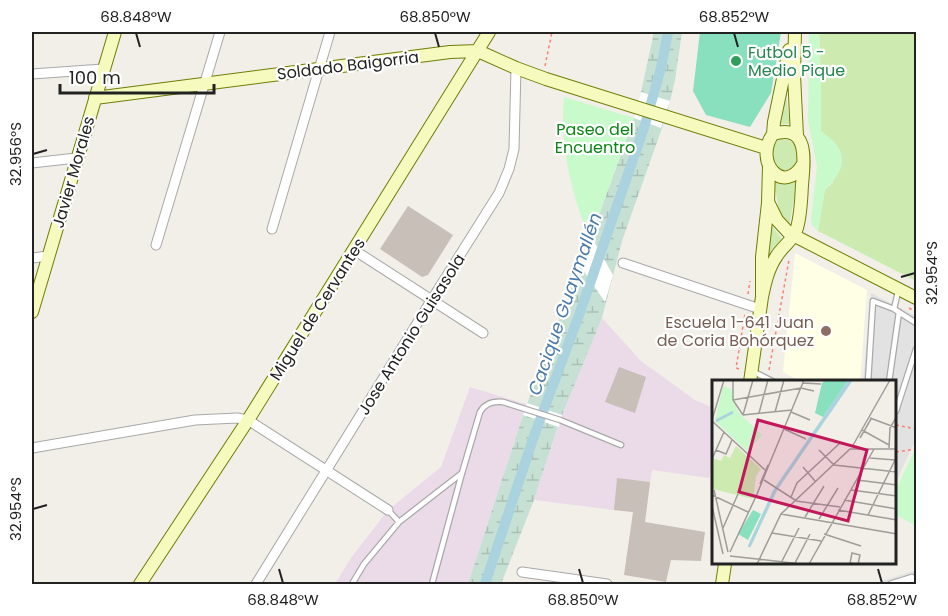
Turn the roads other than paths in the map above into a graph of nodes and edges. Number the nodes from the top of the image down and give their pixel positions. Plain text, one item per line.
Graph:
1 (115, 32) edge
2 (220, 32) edge
3 (330, 32) edge
4 (489, 32) edge
5 (794, 32) edge
6 (478, 51) junction
7 (516, 68) junction
8 (104, 69) junction
9 (320, 69) junction
10 (32, 74) edge
11 (205, 84) junction
12 (95, 98) junction
13 (773, 134) junction
14 (797, 136) junction
15 (766, 148) junction
16 (76, 158) junction
17 (32, 163) edge
18 (803, 164) junction
19 (769, 166) junction
20 (768, 203) junction
21 (272, 230) dead end
22 (795, 235) junction
23 (156, 245) dead end
24 (354, 250) junction
25 (48, 256) junction
26 (32, 258) edge
27 (623, 263) dead end
28 (897, 295) junction
29 (916, 298) edge
30 (431, 301) junction
31 (761, 303) junction
32 (896, 310) junction
33 (32, 312) edge
34 (916, 323) edge
35 (483, 333) dead end
36 (916, 349) edge
37 (751, 376) edge
38 (769, 380) edge
39 (868, 380) edge
40 (889, 380) edge
41 (897, 408) edge
42 (248, 420) junction
43 (621, 445) dead end
44 (32, 448) edge
45 (327, 471) junction
46 (462, 473) junction
47 (388, 510) joint
48 (399, 522) junction
49 (725, 565) edge
50 (522, 572) dead end
51 (140, 585) edge
52 (256, 585) edge
53 (352, 585) edge
54 (432, 585) edge
55 (607, 585) edge
56 (722, 585) edge
57 (890, 585) edge
58 (905, 585) edge

1 - 8 main road, Javier Morales
2 - 11 street
3 - 9 street
4 - 6 main road, Miguel de Cervantes
5 - 13 main road
5 - 14 main road
6 - 7 main road, Soldado Baigorria
6 - 9 main road, Soldado Baigorria
6 - 24 main road, Miguel de Cervantes
7 - 15 main road, Soldado Baigorria
7 - 30 street, Jose Antonio Guisasola
8 - 10 street
8 - 12 main road, Javier Morales
9 - 11 main road, Soldado Baigorria
9 - 21 street
11 - 12 main road, Soldado Baigorria
11 - 23 street
12 - 16 main road, Javier Morales
13 - 14 main road
13 - 15 main road
14 - 18 main road
15 - 19 main road
16 - 17 street
16 - 25 main road, Javier Morales
18 - 19 main road
18 - 22 main road
19 - 20 main road
20 - 22 main road
20 - 31 main road
22 - 28 main road
22 - 31 main road
24 - 30 street
24 - 42 main road, Miguel de Cervantes
25 - 26 street
25 - 33 main road, Javier Morales
27 - 31 street
28 - 29 main road
28 - 32 lane
30 - 35 street
30 - 45 street, Jose Antonio Guisasola
31 - 37 main road
32 - 34 lane
32 - 39 lane
32 - 40 lane
36 - 41 lane
37 - 38 lane
42 - 44 street
42 - 45 street
42 - 51 main road, Miguel de Cervantes
43 - 46 lane
45 - 47 street
45 - 52 street, Jose Antonio Guisasola
46 - 48 lane
46 - 54 lane
47 - 48 lane
48 - 53 lane
49 - 56 main road
50 - 55 street
57 - 58 lane

